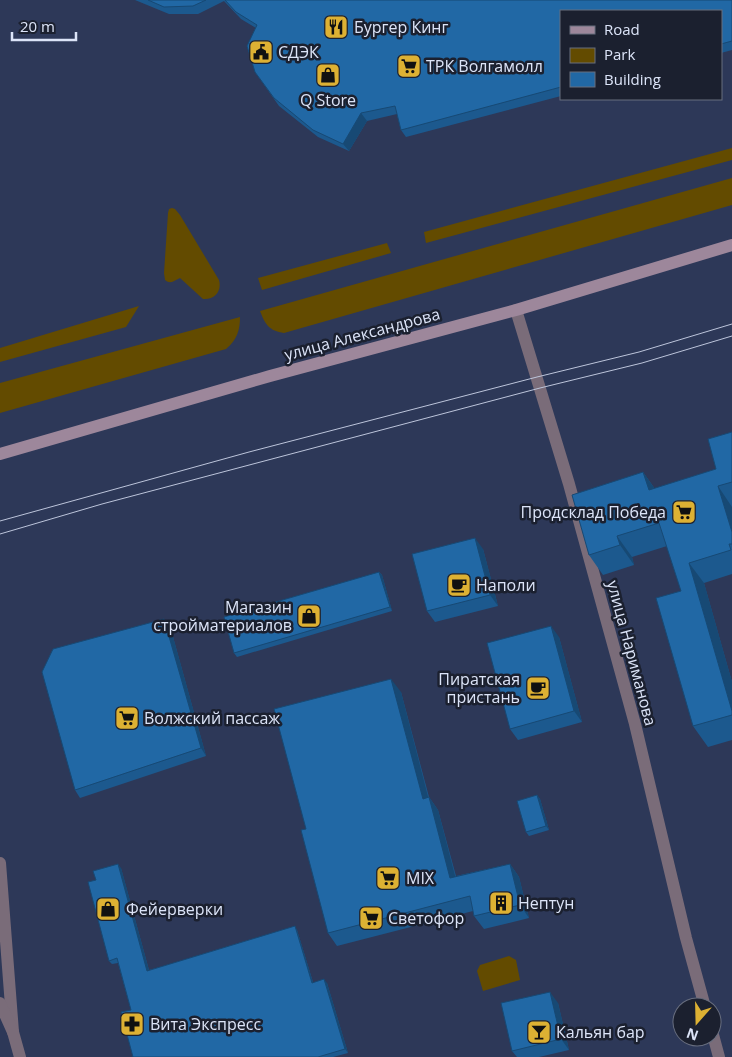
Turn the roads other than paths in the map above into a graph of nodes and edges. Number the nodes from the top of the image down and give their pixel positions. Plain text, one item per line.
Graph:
1 (732, 245) edge
2 (516, 310) junction
3 (0, 454) edge
4 (0, 864) edge
5 (703, 997) edge
6 (0, 1004) edge
7 (13, 1032) junction
8 (20, 1057) edge

1 - 2 main road, улица Александрова
2 - 3 main road, улица Александрова
2 - 5 street, улица Нариманова
4 - 7 street
6 - 7 street
7 - 8 street

